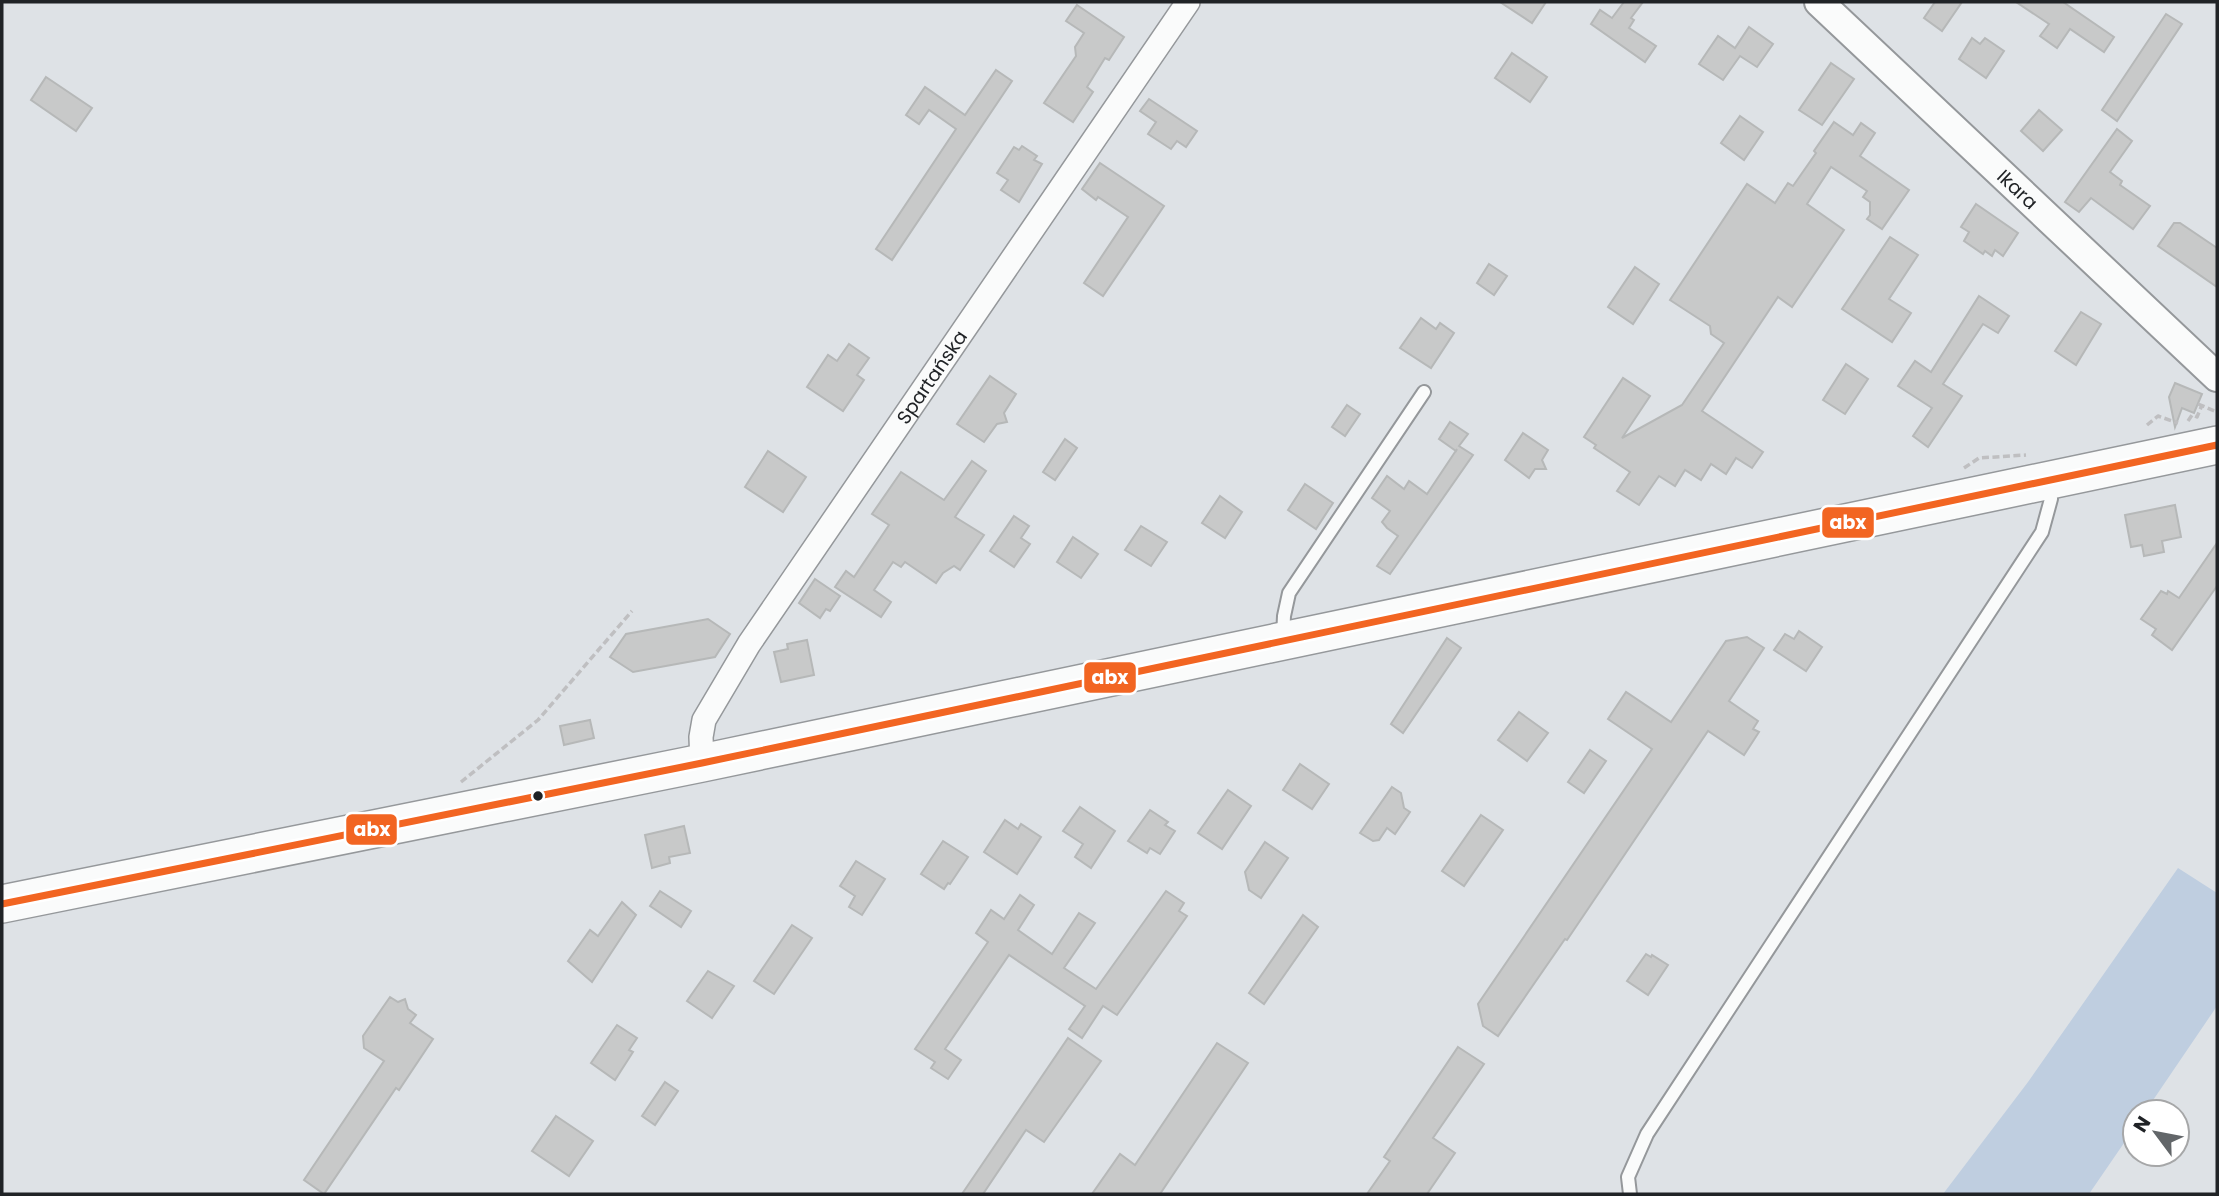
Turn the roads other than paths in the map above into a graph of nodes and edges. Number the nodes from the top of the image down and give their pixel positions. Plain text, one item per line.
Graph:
1 (1188, 2) edge
2 (1819, 2) edge
3 (2217, 377) edge
4 (1424, 391) dead end
5 (2217, 445) edge
6 (2050, 481) junction
7 (1282, 642) junction
8 (702, 763) junction
9 (2, 904) edge
10 (1630, 1194) edge

1 - 8 street, Spartańska
2 - 3 street, Ikara
4 - 7 lane
5 - 6 main road
6 - 7 main road
6 - 10 lane
7 - 8 main road
8 - 9 main road

